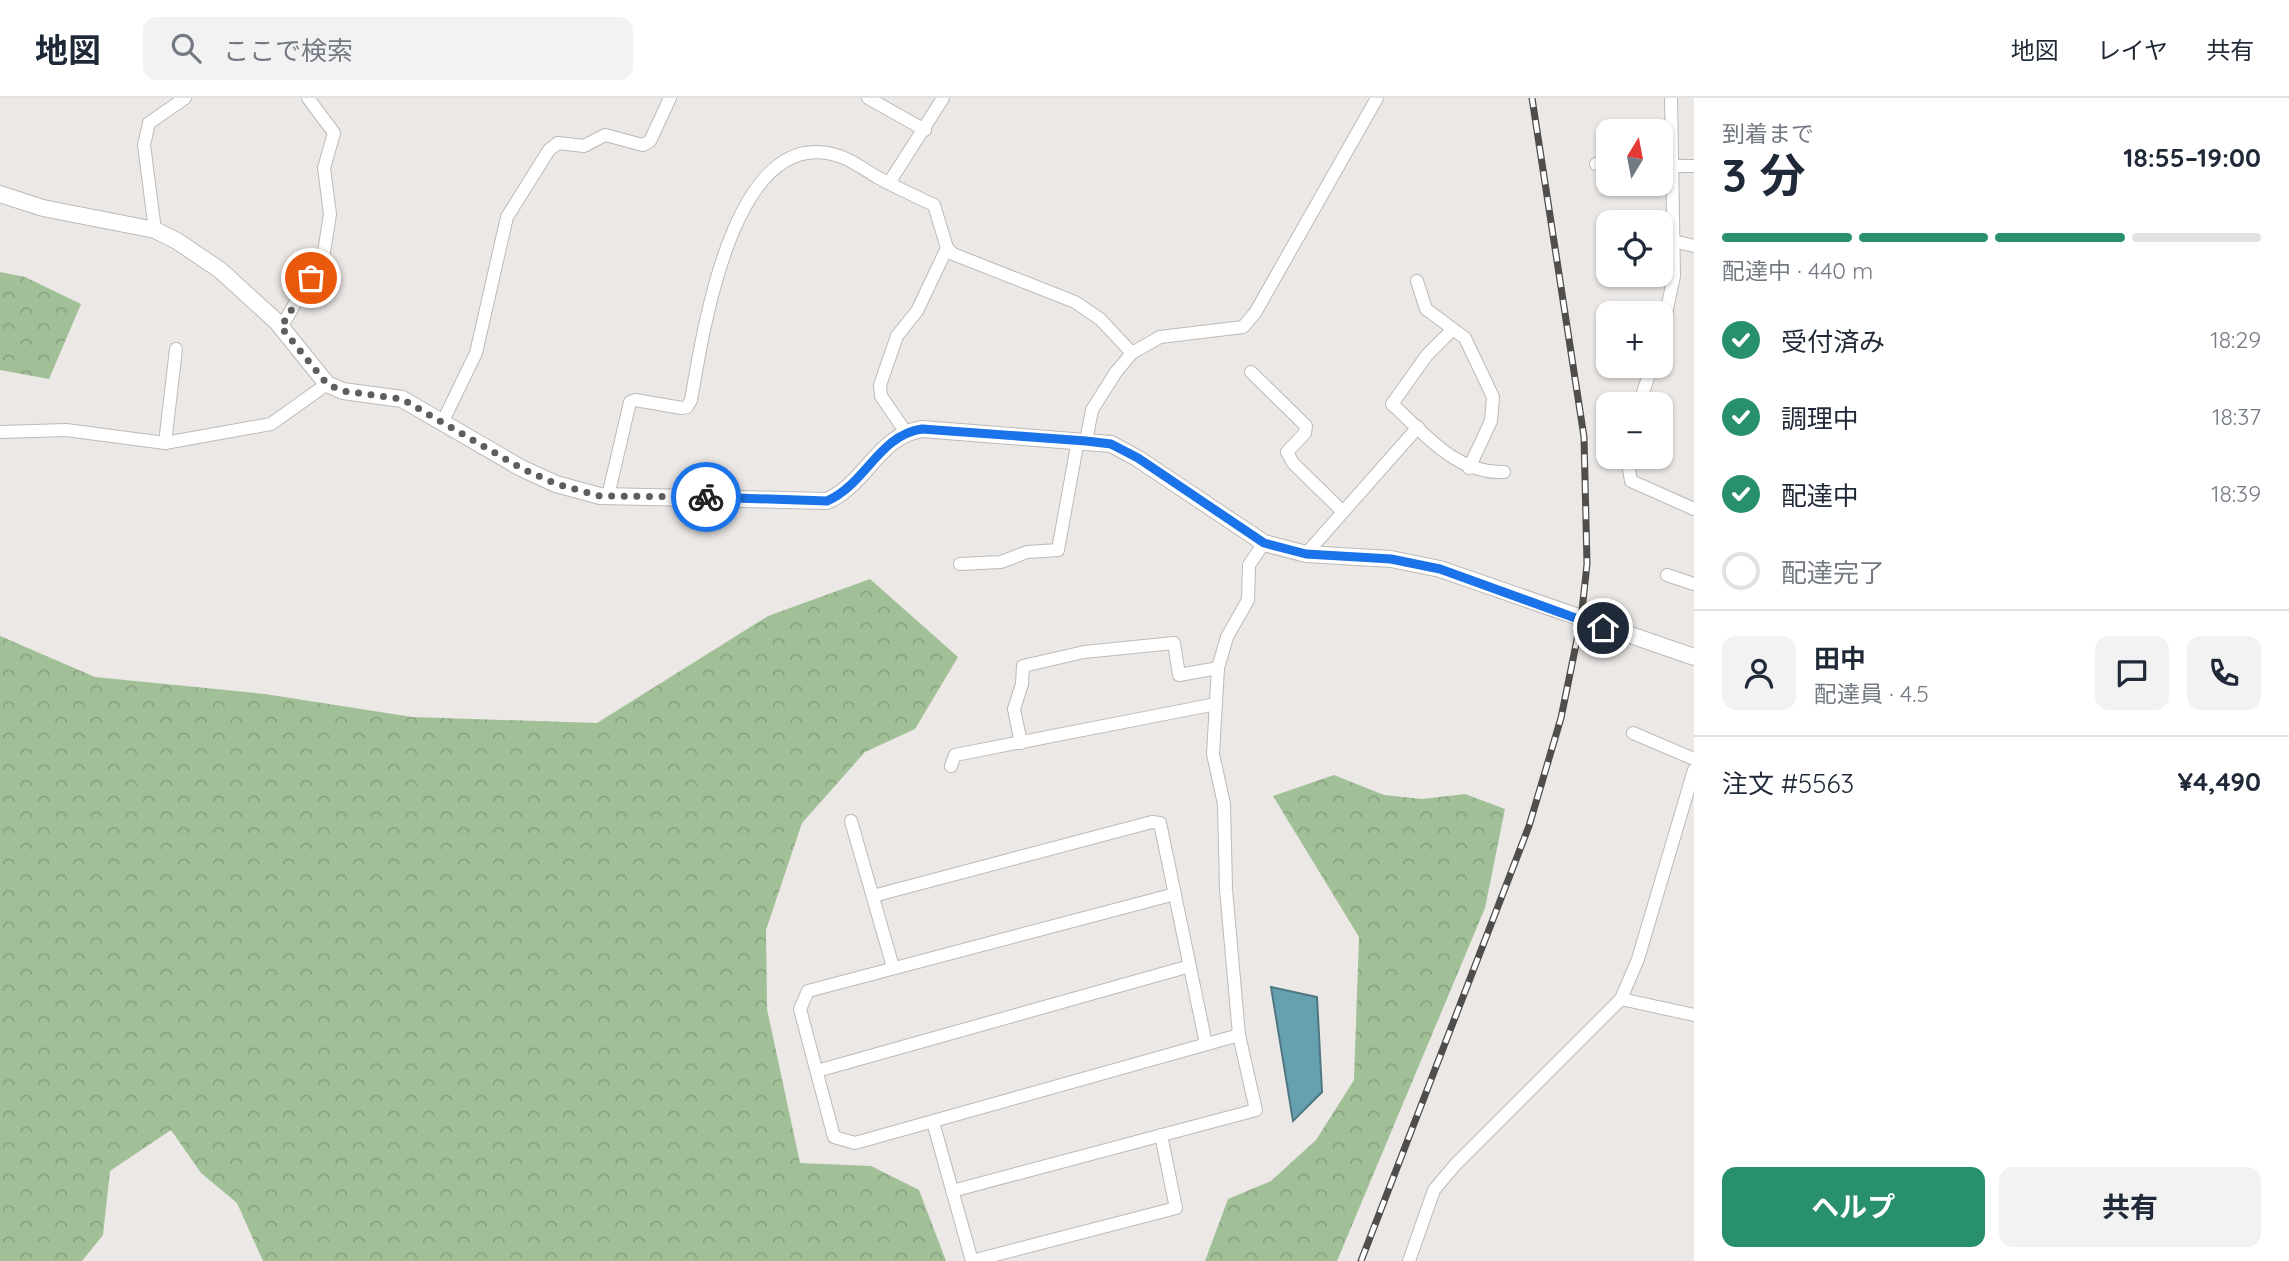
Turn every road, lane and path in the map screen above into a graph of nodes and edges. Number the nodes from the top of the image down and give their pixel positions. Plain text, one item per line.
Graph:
1 (185, 98) edge
2 (308, 98) edge
3 (670, 98) edge
4 (869, 98) edge
5 (943, 98) edge
6 (1377, 98) edge
7 (1671, 98) edge
8 (1669, 119) edge
9 (925, 130) junction
10 (1673, 166) edge
11 (1694, 166) edge
12 (889, 183) junction
13 (0, 194) edge
14 (155, 230) junction
15 (1673, 241) joint
16 (1694, 246) edge
17 (947, 248) junction
18 (1417, 281) dead end
19 (1673, 281) edge
20 (281, 327) junction
21 (1452, 330) junction
22 (176, 349) dead end
23 (1132, 353) junction
24 (1251, 372) dead end
25 (327, 384) junction
26 (443, 421) junction
27 (1418, 427) junction
28 (905, 431) junction
29 (0, 432) edge
30 (1082, 441) junction
31 (165, 443) junction
32 (1469, 468) junction
33 (1629, 469) edge
34 (1504, 471) dead end
35 (608, 496) junction
36 (1694, 509) edge
37 (1343, 512) junction
38 (1264, 543) junction
39 (1306, 554) junction
40 (960, 565) dead end
41 (1667, 576) dead end
42 (1694, 584) edge
43 (1694, 657) edge
44 (1218, 668) junction
45 (1216, 705) junction
46 (1633, 733) dead end
47 (1021, 743) junction
48 (1694, 759) edge
49 (951, 765) dead end
50 (1694, 770) edge
51 (851, 821) dead end
52 (1175, 894) junction
53 (873, 896) junction
54 (1190, 966) junction
55 (893, 967) junction
56 (1621, 999) junction
57 (1694, 1015) edge
58 (1239, 1035) junction
59 (1206, 1044) junction
60 (817, 1071) junction
61 (933, 1122) junction
62 (1161, 1135) junction
63 (952, 1191) junction
64 (1409, 1261) edge

1 - 14 street
2 - 20 street
3 - 26 street
4 - 9 street
5 - 9 street
6 - 23 street
7 - 8 street
9 - 12 street
10 - 11 street
12 - 17 street
12 - 35 street
13 - 14 street
14 - 20 street
15 - 16 street
15 - 19 street
17 - 23 street
17 - 28 street
18 - 21 street
20 - 25 street
21 - 27 street
21 - 32 street
22 - 31 street
23 - 30 street
24 - 37 street
25 - 26 street
25 - 31 street
26 - 35 street
27 - 32 street
27 - 37 street
28 - 30 street
28 - 35 street
29 - 31 street
30 - 38 street
30 - 40 street
32 - 34 street
33 - 36 street
37 - 39 street
38 - 39 street
38 - 44 street
39 - 43 street
41 - 42 street
44 - 45 street
44 - 47 street
45 - 47 street
45 - 58 street
46 - 48 street
47 - 49 street
50 - 56 street
51 - 53 street
52 - 53 street
52 - 54 street
52 - 55 street
53 - 55 street
54 - 59 street
54 - 60 street
55 - 60 street
56 - 57 street
56 - 64 street
58 - 59 street
58 - 62 street
59 - 61 street
60 - 61 street
61 - 63 street
62 - 63 street
62 - 63 street

